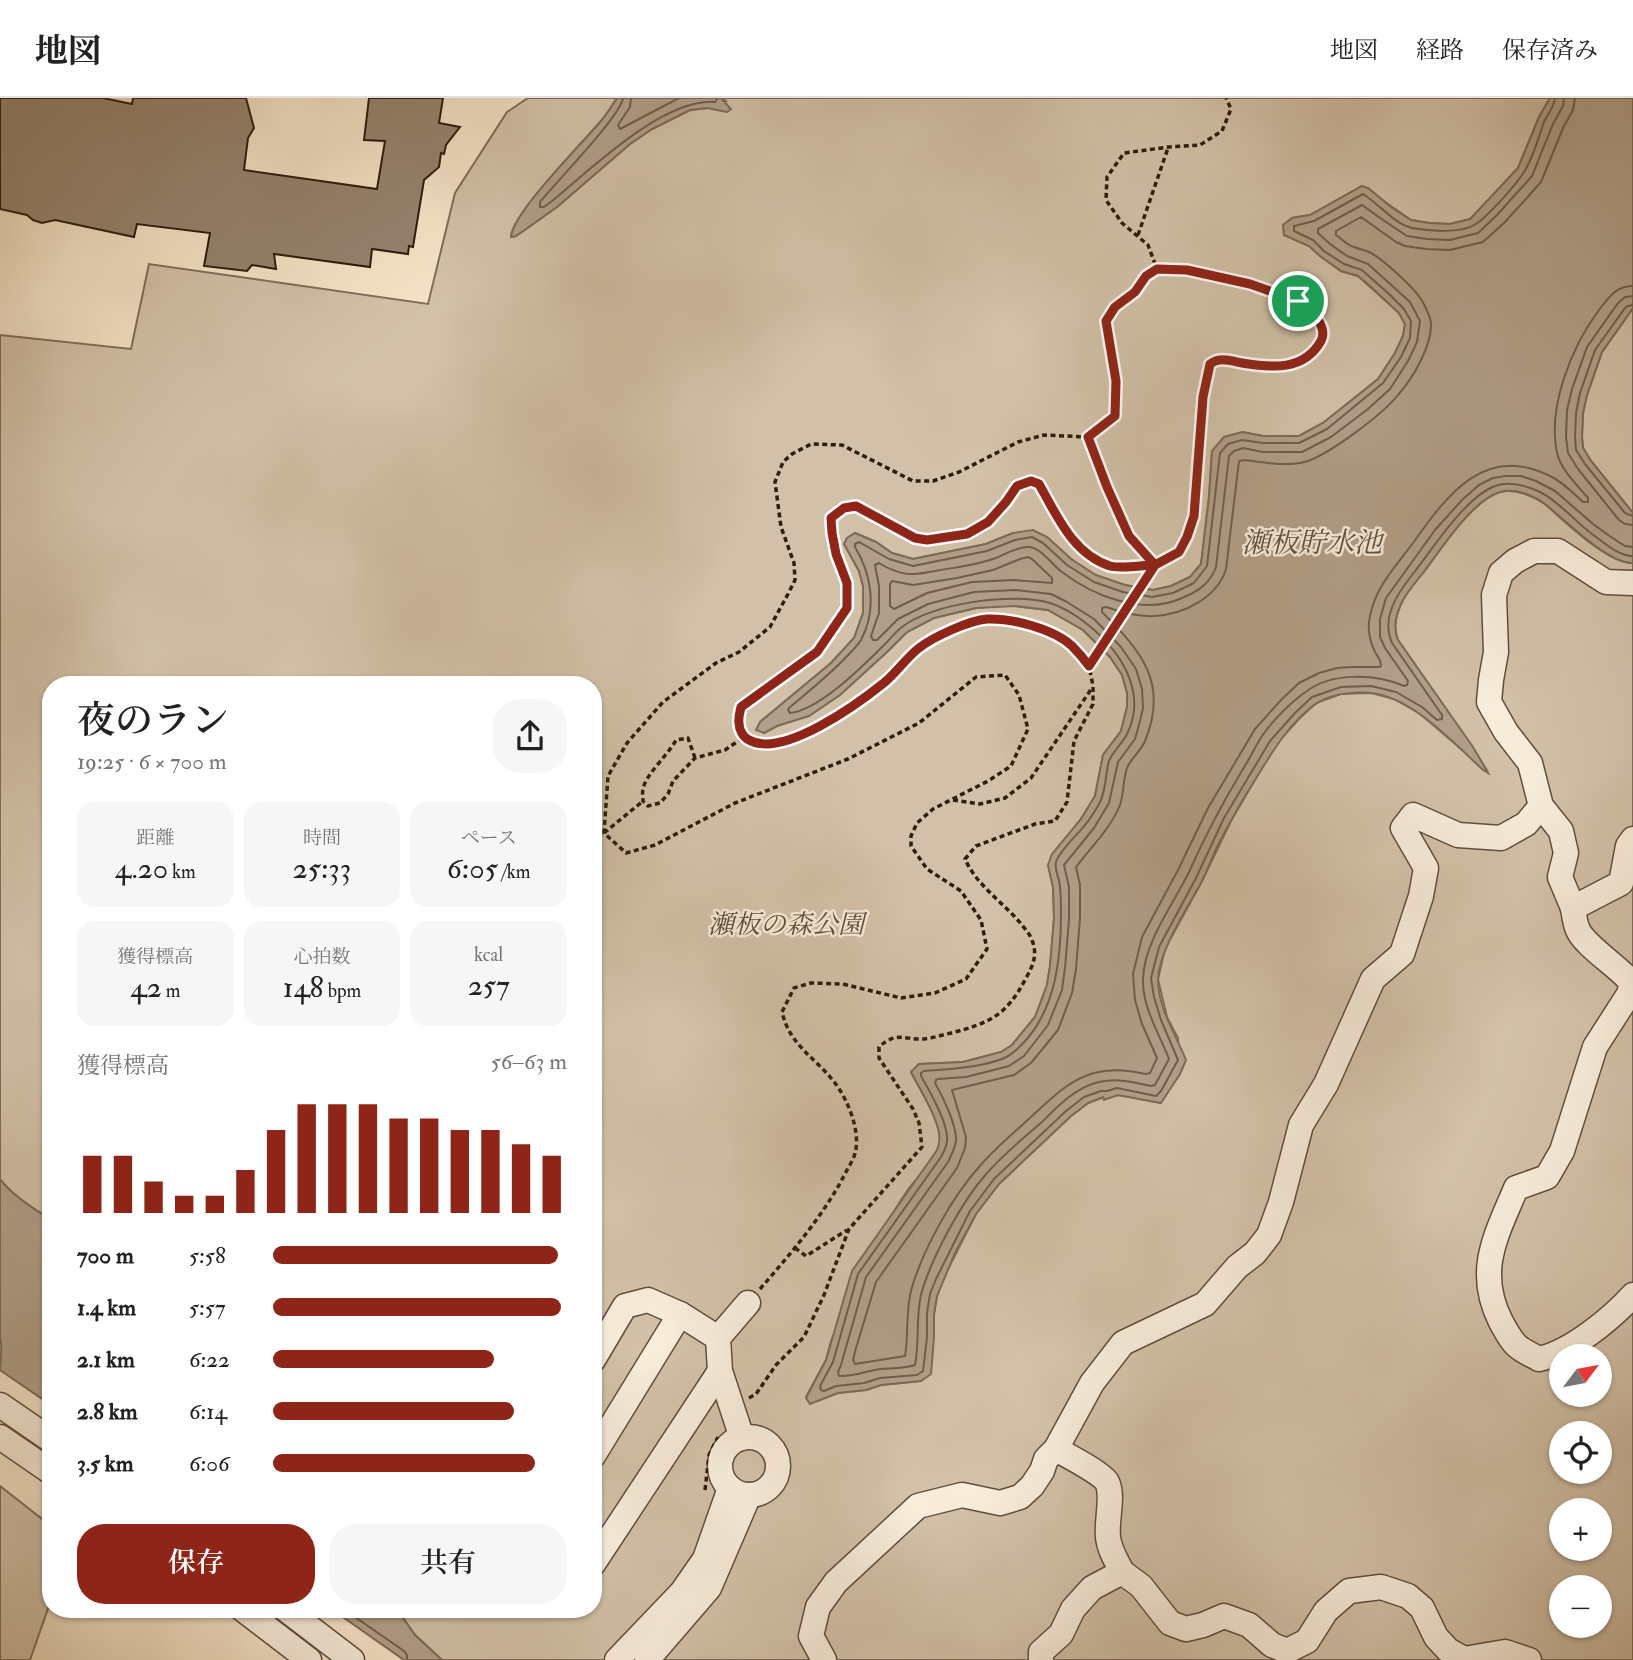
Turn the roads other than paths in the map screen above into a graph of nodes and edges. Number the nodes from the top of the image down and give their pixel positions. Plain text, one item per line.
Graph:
1 (1633, 583) edge
2 (1541, 806) junction
3 (1633, 839) edge
4 (1573, 908) junction
5 (1633, 1295) edge
6 (748, 1303) road end
7 (680, 1314) junction
8 (718, 1338) junction
9 (602, 1345) edge
10 (720, 1371) junction
11 (0, 1405) edge
12 (42, 1434) edge
13 (0, 1437) edge
14 (742, 1438) junction
15 (602, 1441) edge
16 (1056, 1449) junction
17 (42, 1466) edge
18 (740, 1491) junction
19 (602, 1550) edge
20 (1122, 1572) junction
21 (254, 1618) edge
22 (296, 1618) edge
23 (341, 1657) edge
24 (309, 1660) edge
25 (617, 1660) edge
26 (647, 1660) edge
27 (824, 1660) edge
28 (1041, 1660) edge
29 (1529, 1660) edge

1 - 2 street
2 - 4 street
2 - 16 street
3 - 4 street
4 - 5 street
6 - 8 street
7 - 8 street
7 - 9 street
7 - 15 street
8 - 10 street
10 - 14 street
10 - 19 street
11 - 12 street
13 - 17 street
14 - 18 street
14 - 18 street
16 - 20 street
16 - 27 street
18 - 25 street
18 - 26 street
20 - 28 street
20 - 29 street
21 - 24 street
22 - 23 street

